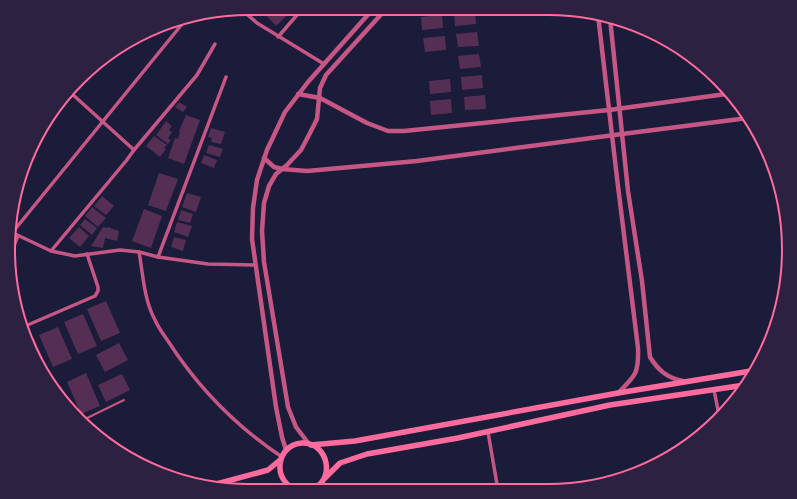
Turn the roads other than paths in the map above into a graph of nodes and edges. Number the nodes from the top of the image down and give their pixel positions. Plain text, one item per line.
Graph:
1 (248, 15) edge
2 (298, 15) edge
3 (368, 15) edge
4 (381, 15) edge
5 (599, 21) edge
6 (611, 24) edge
7 (181, 25) edge
8 (278, 36) junction
9 (215, 44) dead end
10 (324, 64) junction
11 (226, 77) dead end
12 (298, 94) junction
13 (723, 94) edge
14 (73, 95) edge
15 (320, 98) junction
16 (619, 108) junction
17 (609, 110) junction
18 (742, 119) edge
19 (102, 121) junction
20 (622, 134) junction
21 (612, 136) junction
22 (134, 150) junction
23 (264, 158) junction
24 (282, 169) junction
25 (17, 225) edge
26 (18, 236) joint
27 (16, 242) edge
28 (51, 251) junction
29 (139, 252) junction
30 (87, 254) junction
31 (158, 257) junction
32 (255, 265) junction
33 (27, 325) edge
34 (747, 373) edge
35 (686, 382) junction
36 (738, 386) edge
37 (714, 390) junction
38 (618, 393) junction
39 (124, 400) dead end
40 (717, 411) edge
41 (87, 418) edge
42 (488, 432) junction
43 (310, 444) junction
44 (286, 450) junction
45 (281, 458) junction
46 (325, 478) junction
47 (223, 482) edge
48 (288, 484) edge
49 (322, 484) edge
50 (497, 484) edge

1 - 8 street
2 - 8 street
3 - 10 street
4 - 15 street
5 - 17 street
6 - 16 street
7 - 19 street
8 - 10 street
9 - 22 street
10 - 12 street
11 - 31 street
12 - 15 street
12 - 23 street
13 - 16 street
14 - 19 street
15 - 17 street
15 - 24 street
16 - 17 street
16 - 20 street
17 - 21 street
18 - 20 street
19 - 22 street
19 - 25 street
20 - 21 street
20 - 35 street
21 - 24 street
21 - 38 street
22 - 28 street
23 - 24 street
23 - 32 street
24 - 43 street
26 - 27 street
26 - 28 street
28 - 30 street
29 - 30 street
29 - 31 street
29 - 45 street
30 - 33 street
31 - 32 street
32 - 44 street
34 - 35 main road
35 - 38 main road
36 - 37 main road
37 - 40 street
37 - 42 main road
38 - 43 main road
39 - 41 lane
42 - 46 main road
42 - 50 street
43 - 44 main road
43 - 46 main road
44 - 45 main road
45 - 47 main road
45 - 48 main road
46 - 49 main road

